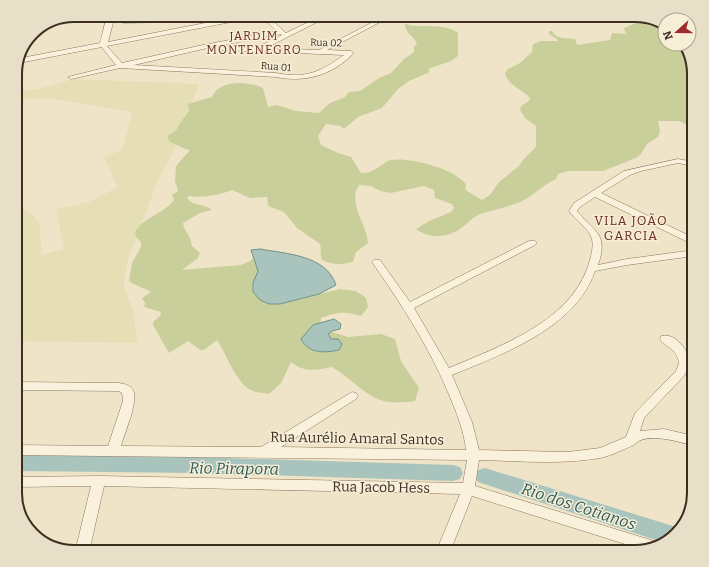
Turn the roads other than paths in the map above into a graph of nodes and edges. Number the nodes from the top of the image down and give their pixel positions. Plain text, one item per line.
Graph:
1 (109, 22) edge
2 (221, 22) edge
3 (270, 22) edge
4 (312, 22) edge
5 (377, 22) edge
6 (284, 34) junction
7 (103, 45) junction
8 (203, 47) junction
9 (259, 49) junction
10 (321, 51) junction
11 (351, 53) joint
12 (24, 60) edge
13 (121, 66) junction
14 (72, 77) dead end
15 (687, 163) edge
16 (594, 193) junction
17 (687, 239) edge
18 (532, 243) dead end
19 (687, 255) edge
20 (377, 262) dead end
21 (593, 269) junction
22 (408, 307) junction
23 (665, 339) dead end
24 (447, 373) junction
25 (22, 386) edge
26 (352, 396) dead end
27 (687, 439) edge
28 (630, 442) junction
29 (22, 450) edge
30 (113, 450) junction
31 (265, 451) junction
32 (473, 454) junction
33 (99, 481) junction
34 (22, 482) edge
35 (468, 489) junction
36 (642, 544) edge
37 (84, 545) edge
38 (447, 545) edge

1 - 7 street
2 - 7 street
3 - 6 street
4 - 6 street
5 - 10 street
6 - 8 street
6 - 9 street
7 - 12 street
7 - 13 street
8 - 9 street, Rua 02
8 - 13 street
9 - 10 street, Rua 02
10 - 11 street, Rua 02
11 - 13 street, Rua 01
13 - 14 street
15 - 16 street
16 - 17 street
16 - 21 street
18 - 22 street
19 - 21 street
20 - 22 street
21 - 24 street
22 - 24 street
23 - 28 street
24 - 32 street
25 - 30 street
26 - 31 street
27 - 28 street, Rua Aurélio Amaral Santos
28 - 32 street, Rua Aurélio Amaral Santos
29 - 30 street, Rua Aurélio Amaral Santos
30 - 31 street, Rua Aurélio Amaral Santos
31 - 32 street, Rua Aurélio Amaral Santos
32 - 35 street
33 - 34 street, Rua Jacob Hess
33 - 35 street, Rua Jacob Hess
33 - 37 street
35 - 36 street, Rua Jacob Hess
35 - 38 street

